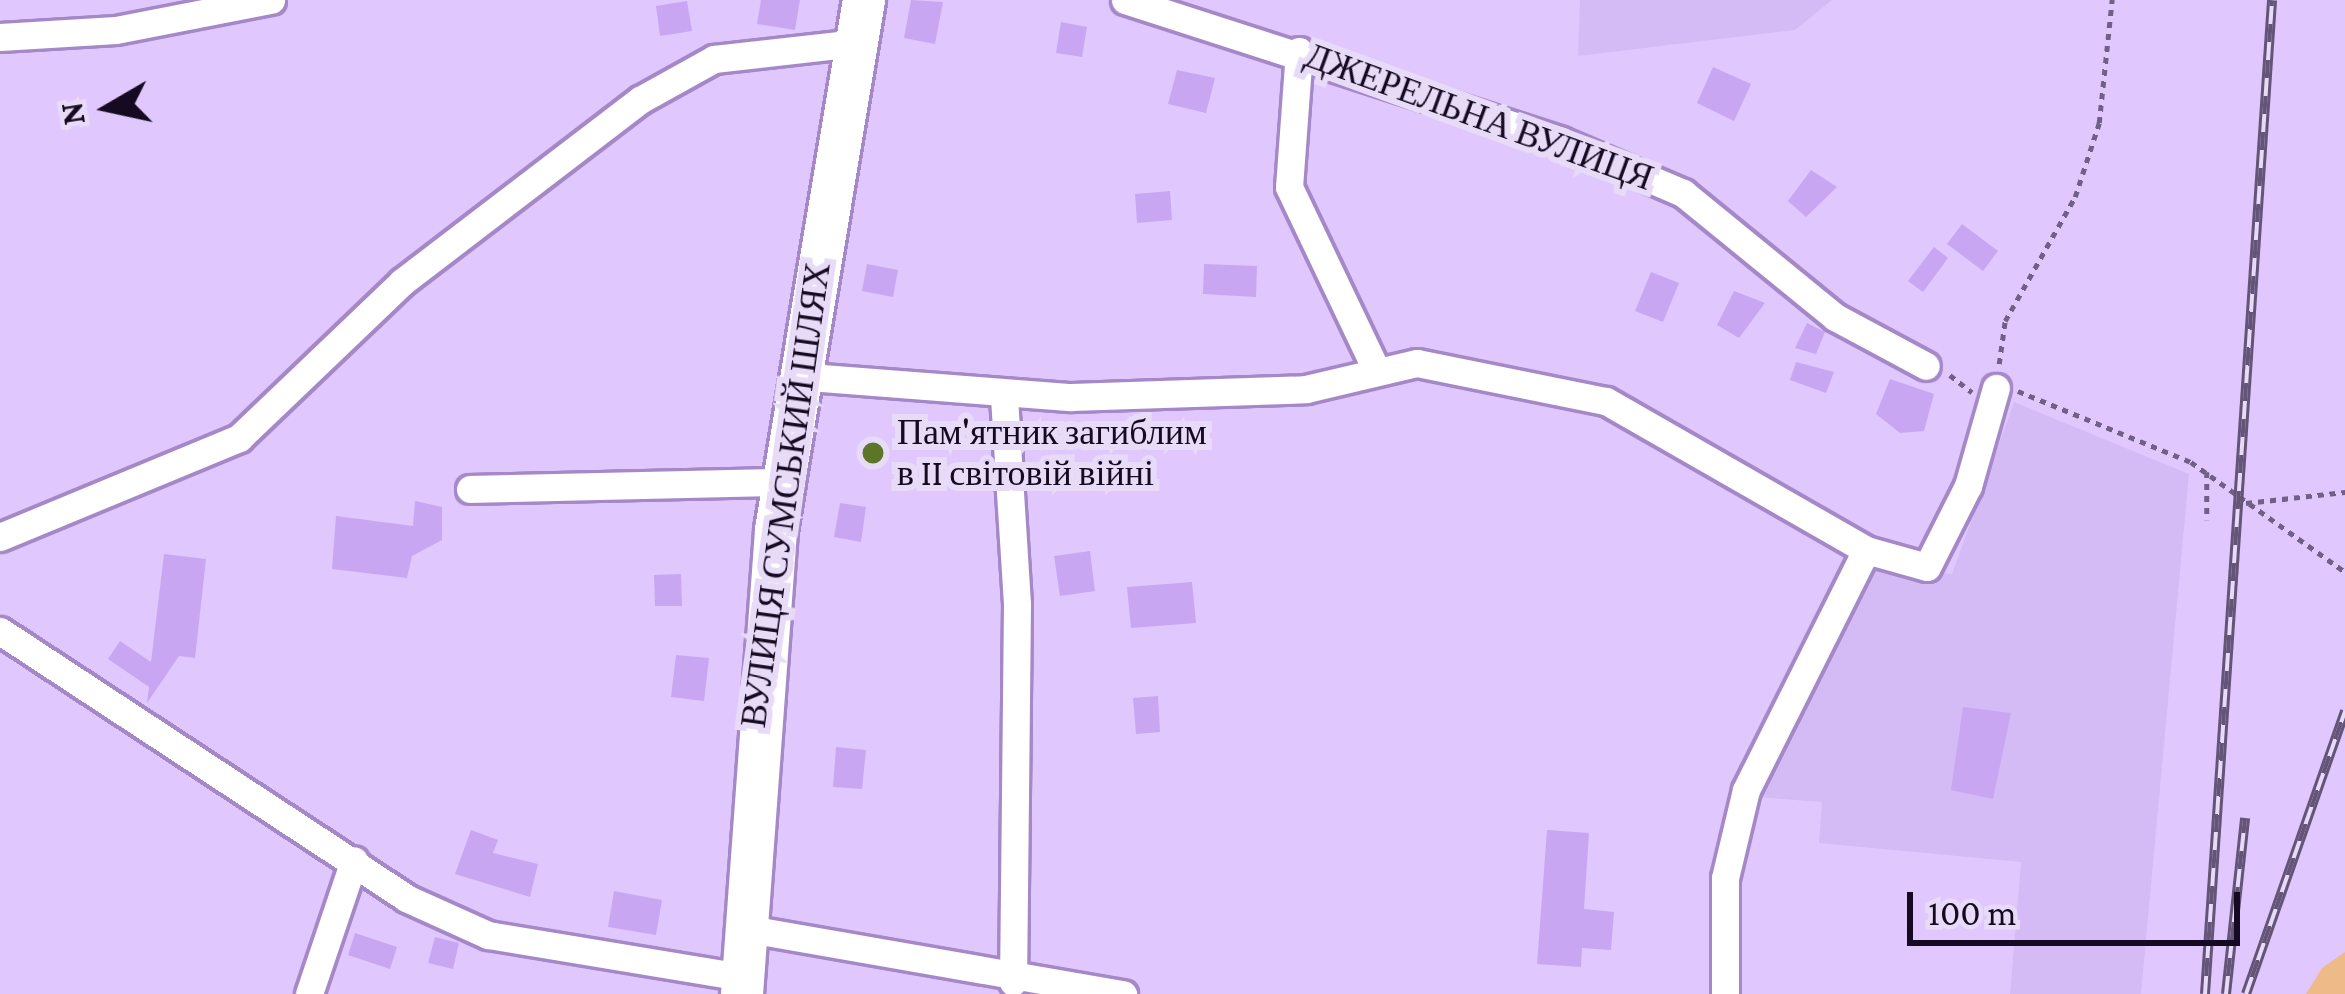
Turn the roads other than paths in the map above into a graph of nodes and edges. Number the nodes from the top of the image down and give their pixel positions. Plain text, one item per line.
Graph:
1 (271, 0) edge
2 (864, 0) edge
3 (1125, 0) edge
4 (0, 37) edge
5 (857, 43) junction
6 (1299, 51) junction
7 (1926, 367) road end
8 (1376, 369) junction
9 (796, 376) junction
10 (1996, 388) road end
11 (1004, 397) junction
12 (782, 482) junction
13 (470, 489) dead end
14 (0, 537) edge
15 (1866, 550) junction
16 (0, 631) edge
17 (354, 860) junction
18 (743, 928) junction
19 (1013, 982) junction
20 (742, 985) edge
21 (309, 994) edge
22 (1123, 994) edge
23 (1725, 994) edge

1 - 4 street
2 - 5 main road, ВУЛИЦЯ СУМСЬКИЙ ШЛЯХ
3 - 6 street, ДЖЕРЕЛЬНА ВУЛИЦЯ
5 - 9 main road, ВУЛИЦЯ СУМСЬКИЙ ШЛЯХ
5 - 14 street
6 - 7 street, ДЖЕРЕЛЬНА ВУЛИЦЯ
6 - 8 street
8 - 11 street
8 - 15 street
9 - 11 street
9 - 12 main road, ВУЛИЦЯ СУМСЬКИЙ ШЛЯХ
10 - 15 street
11 - 19 street
12 - 13 street
12 - 18 main road, ВУЛИЦЯ СУМСЬКИЙ ШЛЯХ
15 - 23 street
16 - 17 street
17 - 20 street
17 - 21 street
18 - 19 street
18 - 20 main road, ВУЛИЦЯ СУМСЬКИЙ ШЛЯХ
19 - 22 street

